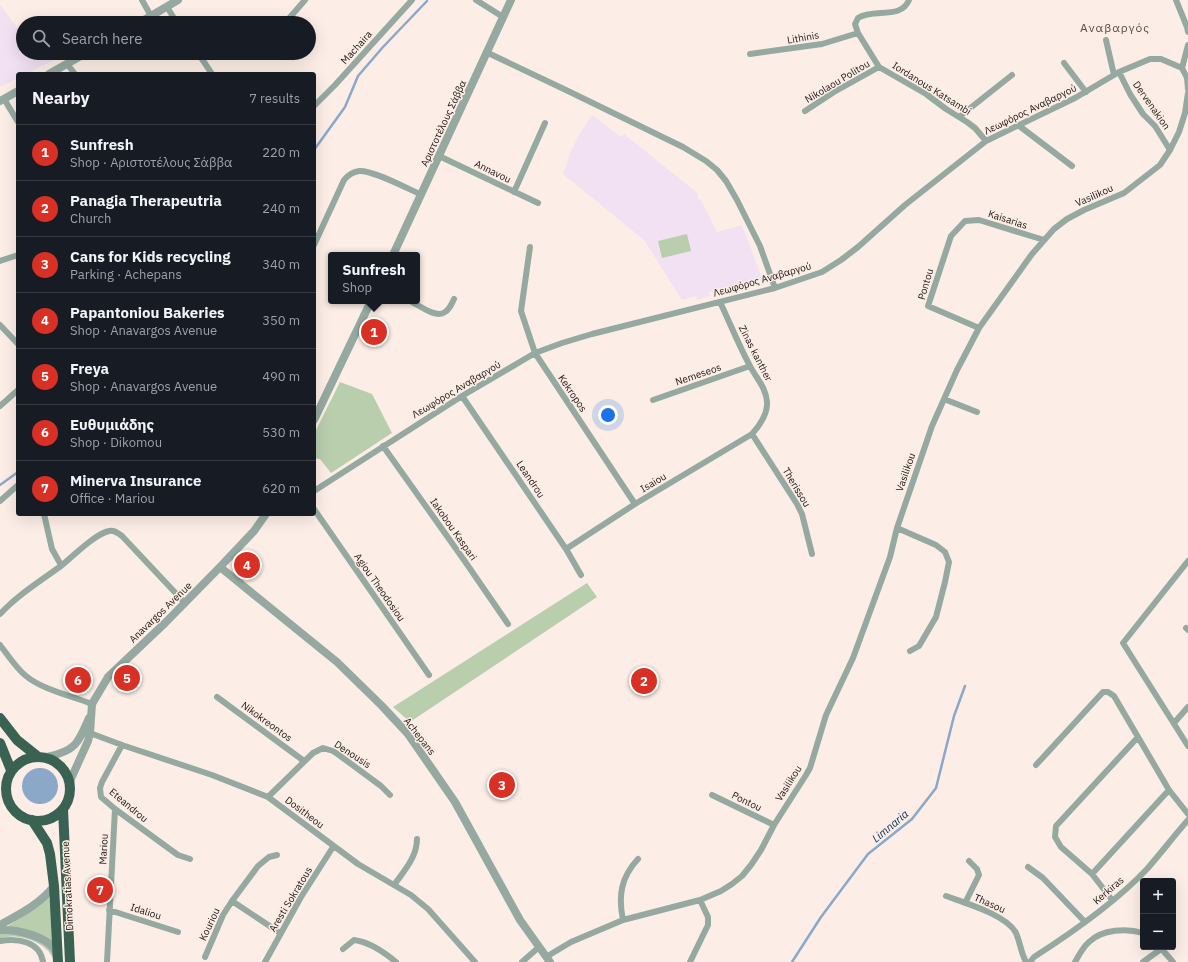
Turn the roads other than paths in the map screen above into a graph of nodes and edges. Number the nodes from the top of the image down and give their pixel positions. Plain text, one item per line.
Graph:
1 (142, 0) edge
2 (178, 0) edge
3 (305, 0) edge
4 (412, 0) edge
5 (476, 0) edge
6 (511, 0) edge
7 (909, 0) edge
8 (1176, 0) edge
9 (167, 7) junction
10 (151, 16) joint
11 (173, 16) edge
12 (292, 16) edge
13 (503, 17) junction
14 (1188, 28) edge
15 (858, 33) junction
16 (1106, 40) dead end
17 (1188, 45) edge
18 (486, 52) junction
19 (750, 54) dead end
20 (74, 60) edge
21 (203, 60) edge
22 (1064, 63) dead end
23 (67, 64) junction
24 (879, 67) junction
25 (1182, 68) junction
26 (53, 72) edge
27 (73, 72) edge
28 (211, 72) edge
29 (1116, 73) junction
30 (1012, 75) dead end
31 (1187, 78) edge
32 (1188, 89) edge
33 (16, 92) edge
34 (1086, 92) junction
35 (1188, 93) edge
36 (2, 100) edge
37 (316, 104) edge
38 (805, 111) dead end
39 (959, 117) junction
40 (16, 119) edge
41 (545, 122) dead end
42 (1018, 125) junction
43 (986, 141) junction
44 (1170, 150) junction
45 (439, 156) junction
46 (1072, 166) dead end
47 (514, 192) junction
48 (420, 194) junction
49 (538, 203) dead end
50 (965, 221) joint
51 (316, 240) edge
52 (1044, 240) junction
53 (530, 247) dead end
54 (394, 252) edge
55 (16, 256) edge
56 (0, 261) edge
57 (774, 288) junction
58 (454, 299) dead end
59 (720, 302) junction
60 (370, 304) edge
61 (416, 304) edge
62 (0, 325) edge
63 (979, 328) junction
64 (16, 342) edge
65 (535, 353) junction
66 (750, 366) junction
67 (16, 392) edge
68 (462, 396) junction
69 (944, 399) junction
70 (653, 400) dead end
71 (0, 406) edge
72 (977, 412) dead end
73 (316, 414) edge
74 (752, 434) junction
75 (383, 446) junction
76 (16, 487) edge
77 (316, 490) edge
78 (0, 501) edge
79 (635, 504) junction
80 (316, 512) edge
81 (44, 516) edge
82 (265, 516) edge
83 (897, 528) junction
84 (566, 549) junction
85 (812, 554) dead end
86 (1188, 561) edge
87 (61, 565) junction
88 (220, 567) junction
89 (582, 575) dead end
90 (184, 602) junction
91 (0, 614) edge
92 (508, 624) dead end
93 (0, 645) edge
94 (910, 651) dead end
95 (429, 675) dead end
96 (217, 697) dead end
97 (92, 704) junction
98 (1188, 707) edge
99 (91, 714) junction
100 (0, 718) edge
101 (1174, 723) junction
102 (90, 733) junction
103 (1138, 737) junction
104 (0, 743) edge
105 (122, 745) junction
106 (1188, 746) edge
107 (42, 757) junction
108 (304, 761) junction
109 (1036, 765) dead end
110 (11, 770) junction
111 (70, 781) junction
112 (1170, 790) junction
113 (390, 795) dead end
114 (712, 795) dead end
115 (268, 797) junction
116 (63, 809) junction
117 (115, 809) junction
118 (1188, 814) edge
119 (32, 820) junction
120 (1188, 820) edge
121 (774, 825) junction
122 (417, 839) dead end
123 (334, 847) junction
124 (277, 855) dead end
125 (190, 859) dead end
126 (638, 859) dead end
127 (968, 861) dead end
128 (1028, 866) dead end
129 (1092, 874) junction
130 (394, 885) junction
131 (54, 886) junction
132 (946, 896) dead end
133 (700, 900) junction
134 (1112, 900) junction
135 (232, 901) junction
136 (965, 903) junction
137 (109, 910) junction
138 (623, 920) junction
139 (1085, 922) junction
140 (0, 925) edge
141 (0, 930) edge
142 (178, 932) dead end
143 (1140, 932) edge
144 (280, 933) junction
145 (0, 941) edge
146 (539, 947) junction
147 (342, 949) dead end
148 (1158, 950) edge
149 (1162, 950) edge
150 (205, 957) dead end
151 (57, 959) edge
152 (548, 960) edge
153 (43, 962) edge
154 (70, 962) edge
155 (106, 962) edge
156 (265, 962) edge
157 (396, 962) edge
158 (475, 962) edge
159 (522, 962) edge
160 (690, 962) edge
161 (1026, 962) edge
162 (1030, 962) edge
163 (1075, 962) edge
164 (1143, 962) edge
165 (1173, 962) edge

1 - 10 street
2 - 9 street
3 - 12 street
4 - 37 street, Machaira
5 - 13 street
6 - 13 street, Αριστοτέλους Σάββα
7 - 15 street
8 - 14 street
9 - 10 street
9 - 11 street
13 - 18 street, Αριστοτέλους Σάββα
15 - 19 street, Lithinis
15 - 24 street, Iordanous Katsambi
16 - 29 street, Dervenakion
17 - 25 street
18 - 45 street, Αριστοτέλους Σάββα
18 - 57 street
20 - 23 street
21 - 28 street
22 - 34 street
23 - 26 street
23 - 27 street
24 - 38 street, Nikolaou Politou
24 - 39 street, Iordanous Katsambi
25 - 29 street, Λεωφόρος Αναβαργού
25 - 31 street
29 - 34 street, Λεωφόρος Αναβαργού
29 - 44 street, Dervenakion
30 - 39 street
31 - 32 street
33 - 36 street
34 - 42 street, Λεωφόρος Αναβαργού
35 - 44 street, Vasilikou
36 - 40 street
39 - 43 street, Iordanous Katsambi
41 - 47 street
42 - 43 street, Λεωφόρος Αναβαργού
42 - 46 street
43 - 57 street, Λεωφόρος Αναβαργού
44 - 52 street, Vasilikou
45 - 47 street, Annavou
45 - 48 street, Αριστοτέλους Σάββα
47 - 49 street, Annavou
48 - 51 street
48 - 54 street, Αριστοτέλους Σάββα
50 - 52 street, Kaisarias
50 - 63 street, Pontou
52 - 63 street, Vasilikou
53 - 65 street, Kekropos
55 - 56 street
57 - 59 street, Λεωφόρος Αναβαργού
58 - 61 street
59 - 65 street, Λεωφόρος Αναβαργού
59 - 66 street, Zinas kanther
60 - 73 street
62 - 64 street
63 - 69 street, Vasilikou
65 - 68 street, Λεωφόρος Αναβαργού
65 - 79 street, Kekropos
66 - 70 street, Nemeseos
66 - 74 street, Zinas kanther
67 - 71 street
68 - 75 street, Λεωφόρος Αναβαργού
68 - 84 street, Leandrou
69 - 72 street
69 - 83 street, Vasilikou
74 - 79 street, Isaiou
74 - 85 street, Therissou
75 - 77 street, Λεωφόρος Αναβαργού
75 - 92 street, Iakobou Kaspari
76 - 78 street
79 - 84 street, Isaiou
80 - 95 street, Agiou Theodosiou
81 - 87 street
82 - 88 street, Anavargos Avenue
83 - 94 street
83 - 121 street, Vasilikou
84 - 89 street, Leandrou
86 - 101 street
87 - 90 street
87 - 91 street
88 - 90 street, Anavargos Avenue
88 - 146 street, Achepans
90 - 97 street, Anavargos Avenue
93 - 97 street
96 - 108 street, Nikokreontos
97 - 99 street, Anavargos Avenue
98 - 101 street
99 - 102 street, Anavargos Avenue
99 - 107 street, Anavargos Avenue
100 - 107 highway
101 - 106 street
102 - 105 street, Dositheou
102 - 111 street, Anavargos Avenue
103 - 109 street
103 - 112 street
103 - 129 street
104 - 110 highway
105 - 115 street, Dositheou
105 - 117 street, Eteandrou
107 - 110 highway
107 - 111 highway
108 - 113 street, Denousis
108 - 115 street, Denousis
110 - 119 highway
111 - 116 highway
112 - 118 street
112 - 129 street
114 - 121 street, Pontou
115 - 123 street, Dositheou
116 - 119 highway
116 - 154 highway, Dimokratias Avenue
117 - 125 street, Eteandrou
117 - 137 street, Mariou
119 - 131 highway, Dimokratias Avenue
120 - 134 street, Kerkiras
121 - 133 street, Vasilikou
122 - 130 street
123 - 130 street, Dositheou
123 - 144 street, Aresti Sokratous
124 - 135 street, Kouriou
126 - 138 street
127 - 136 street
128 - 139 street
129 - 134 street
130 - 158 street, Dositheou
131 - 140 street
131 - 151 highway, Dimokratias Avenue
132 - 136 street, Thasou
133 - 138 street, Vasilikou
133 - 160 street
134 - 139 street, Kerkiras
135 - 144 street, Kouriou
135 - 150 street, Kouriou
136 - 161 street, Thasou
137 - 142 street, Idaliou
137 - 155 street, Mariou
138 - 152 street, Vasilikou
139 - 162 street, Kerkiras
141 - 151 street
143 - 163 street
144 - 156 street, Aresti Sokratous
145 - 153 street
146 - 152 street, Achepans
146 - 159 street
147 - 157 street
148 - 164 street
149 - 165 street

